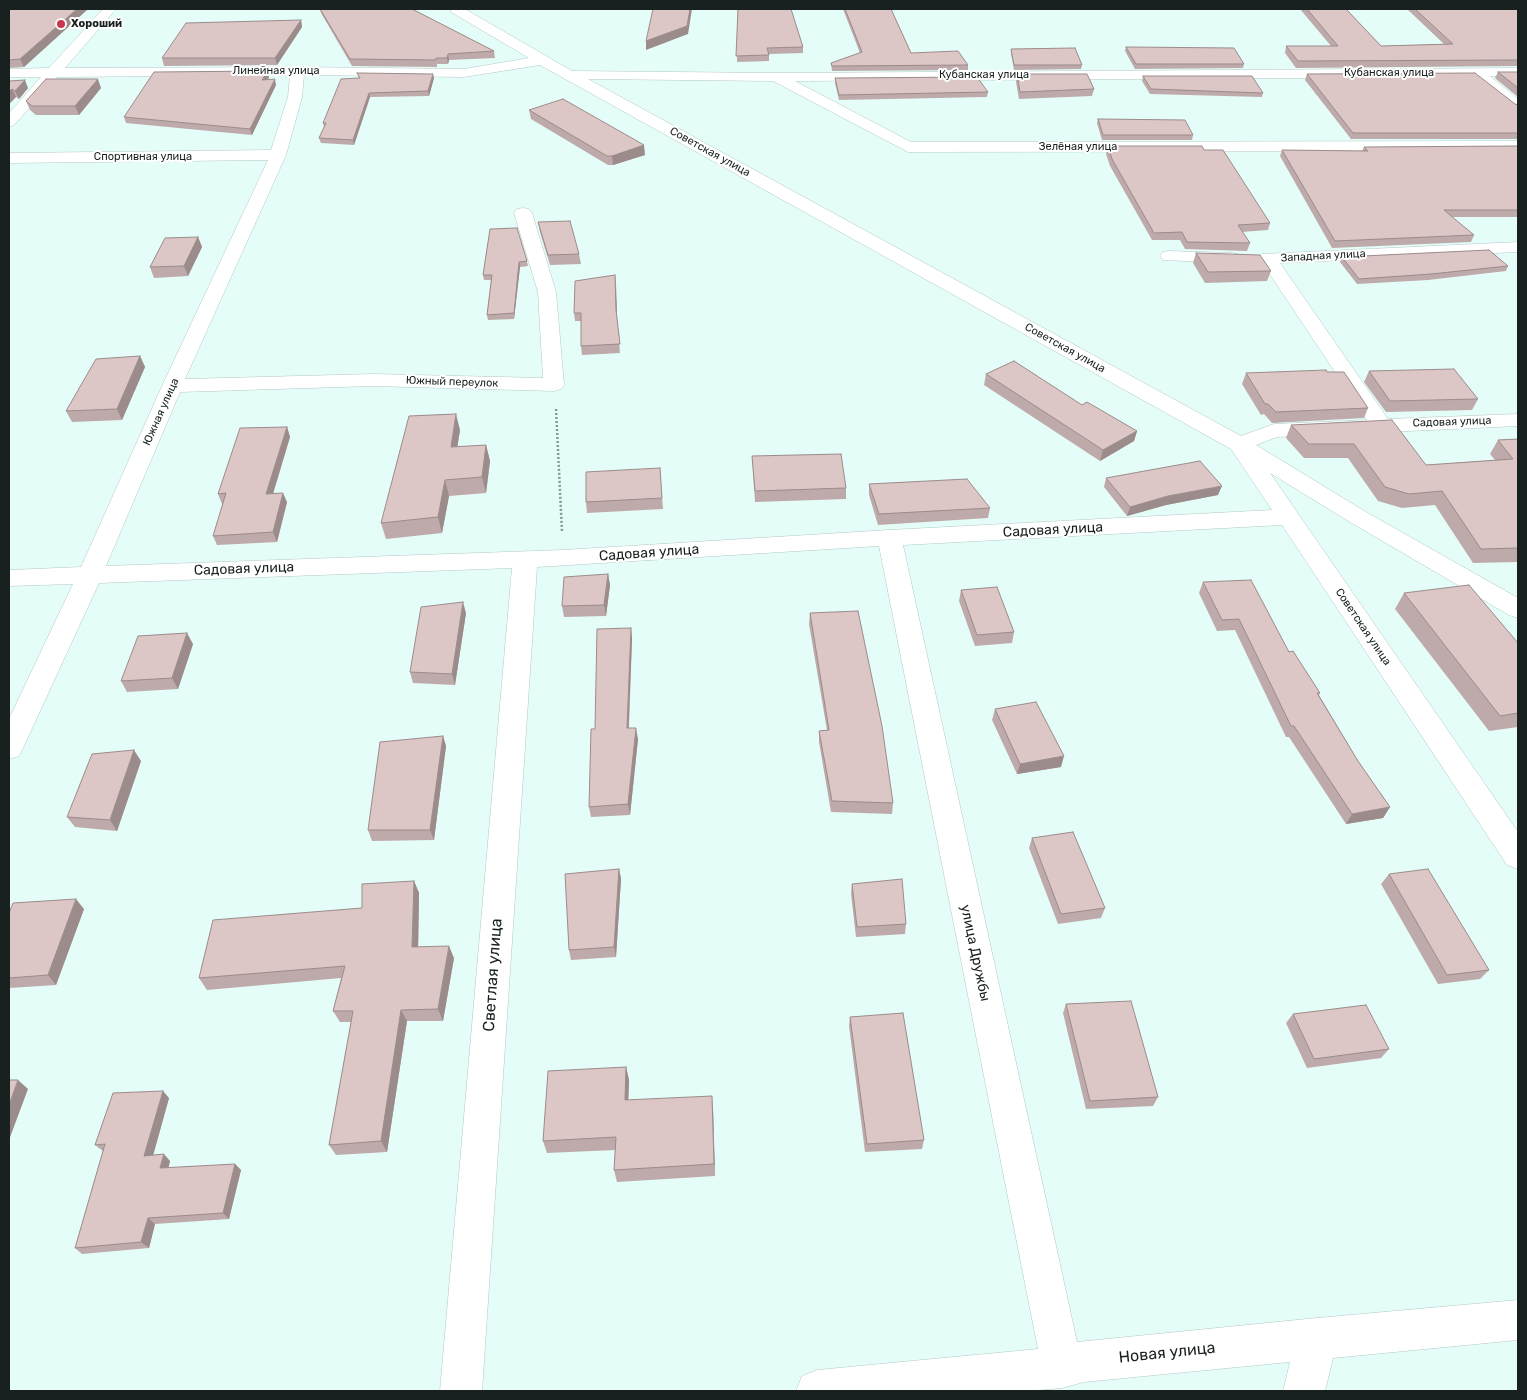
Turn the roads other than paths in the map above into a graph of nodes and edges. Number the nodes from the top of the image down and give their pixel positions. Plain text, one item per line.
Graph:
1 (110, 9) edge
2 (456, 9) edge
3 (542, 60) junction
4 (297, 71) junction
5 (1476, 72) junction
6 (1518, 72) edge
7 (9, 73) edge
8 (52, 73) junction
9 (569, 74) junction
10 (776, 77) junction
11 (1518, 106) edge
12 (9, 122) edge
13 (1518, 146) edge
14 (278, 155) junction
15 (9, 158) edge
16 (523, 213) dead end
17 (1518, 247) edge
18 (1169, 256) dead end
19 (1268, 258) junction
20 (172, 386) junction
21 (1518, 420) edge
22 (1381, 425) junction
23 (1239, 444) junction
24 (1289, 517) junction
25 (889, 538) junction
26 (525, 560) junction
27 (90, 575) junction
28 (9, 578) edge
29 (1518, 609) edge
30 (9, 748) edge
31 (1518, 856) edge
32 (1518, 1320) edge
33 (1317, 1338) junction
34 (1062, 1367) junction
35 (461, 1391) edge
36 (817, 1391) edge
37 (1304, 1391) edge

1 - 8 street
2 - 3 street, Советская улица
3 - 4 street, Линейная улица
3 - 9 street, Советская улица
4 - 8 street, Линейная улица
4 - 14 street, Южная улица
5 - 6 street, Кубанская улица
5 - 10 street, Кубанская улица
5 - 11 street
7 - 8 street, Линейная улица
8 - 12 street
9 - 10 street, Кубанская улица
9 - 23 street, Советская улица
10 - 13 street, Зелёная улица
14 - 15 street, Спортивная улица
14 - 20 street, Южная улица
16 - 20 street, Южный переулок
17 - 19 street, Западная улица
18 - 19 street
19 - 22 street, Западная улица
20 - 27 street, Южная улица
21 - 22 street, Садовая улица
22 - 23 street, Садовая улица
23 - 24 street, Советская улица
23 - 29 street
24 - 25 street, Садовая улица
24 - 31 street, Советская улица
25 - 26 street, Садовая улица
25 - 34 street, улица Дружбы
26 - 27 street, Садовая улица
26 - 35 street, Светлая улица
27 - 28 street, Садовая улица
27 - 30 street, Южная улица
32 - 33 street, Новая улица
33 - 34 street, Новая улица
33 - 37 street
34 - 36 street, Новая улица

